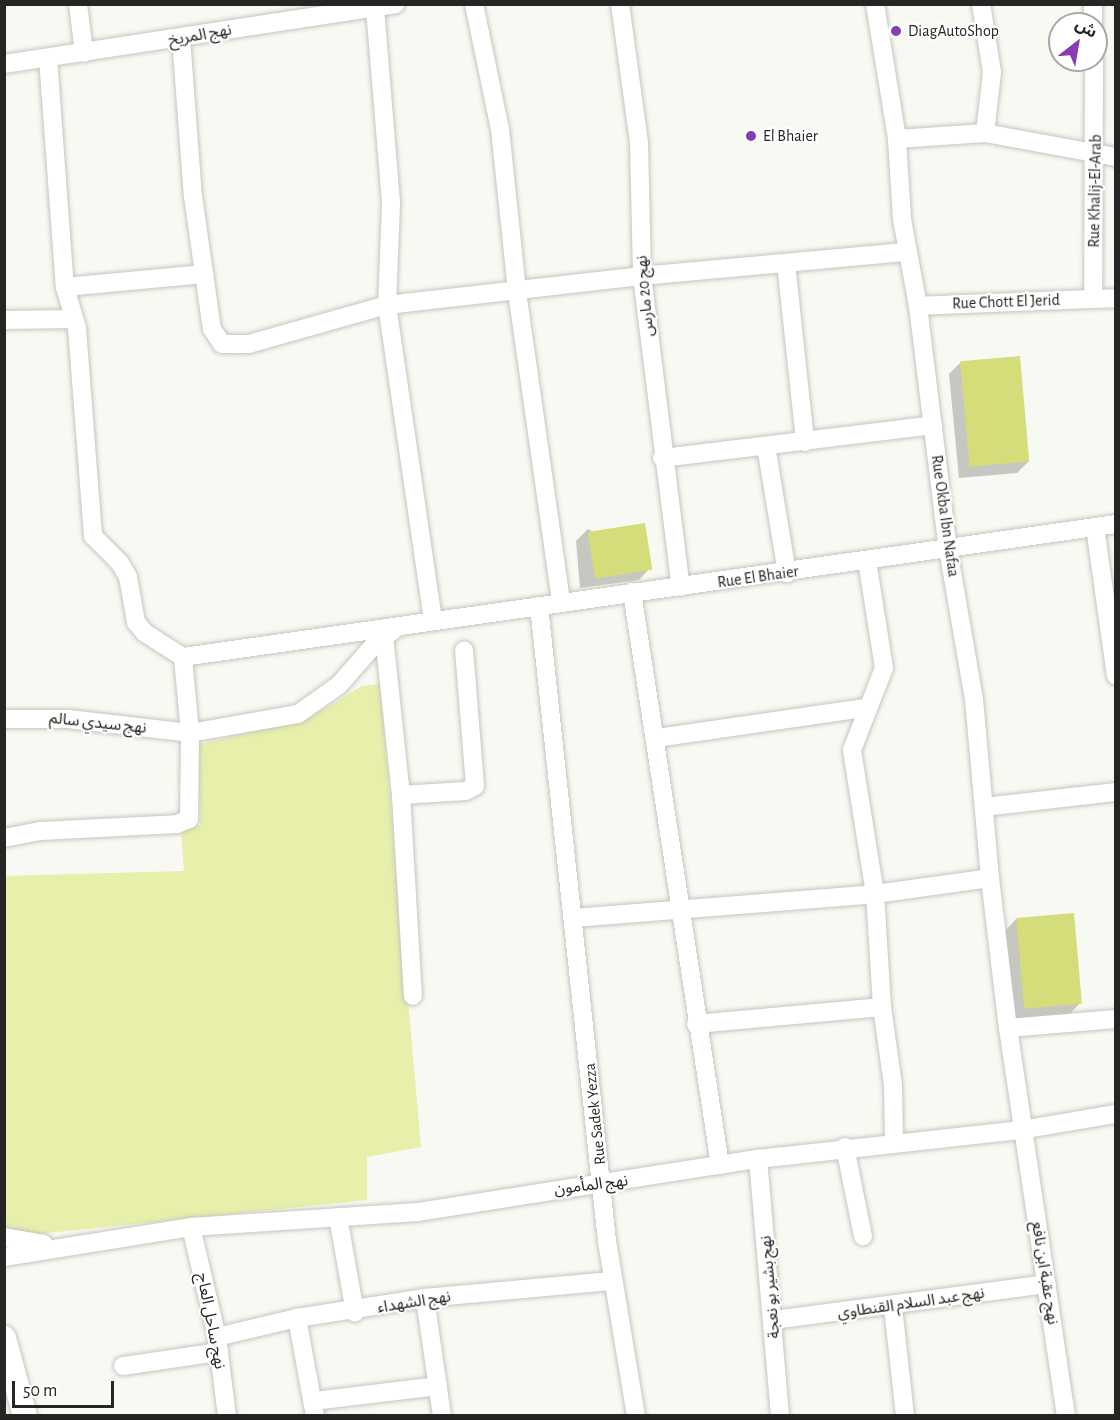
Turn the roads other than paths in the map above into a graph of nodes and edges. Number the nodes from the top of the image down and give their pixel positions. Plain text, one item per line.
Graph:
1 (78, 4) edge
2 (395, 4) edge
3 (474, 4) edge
4 (620, 4) edge
5 (875, 4) edge
6 (981, 4) edge
7 (347, 8) edge
8 (375, 8) junction
9 (276, 13) edge
10 (181, 38) junction
11 (84, 53) junction
12 (48, 58) junction
13 (4, 64) edge
14 (1094, 72) edge
15 (985, 133) junction
16 (897, 139) junction
17 (1096, 154) junction
18 (1116, 157) edge
19 (907, 252) junction
20 (786, 263) junction
21 (204, 274) junction
22 (642, 276) junction
23 (65, 287) junction
24 (517, 292) junction
25 (1116, 298) edge
26 (1093, 299) junction
27 (387, 305) junction
28 (918, 306) junction
29 (74, 319) junction
30 (4, 320) edge
31 (933, 425) junction
32 (805, 442) junction
33 (766, 446) junction
34 (662, 458) junction
35 (1116, 524) edge
36 (1095, 527) junction
37 (948, 549) junction
38 (867, 561) junction
39 (787, 573) junction
40 (681, 587) junction
41 (633, 592) junction
42 (561, 603) junction
43 (539, 606) junction
44 (433, 621) junction
45 (400, 626) junction
46 (384, 636) junction
47 (464, 650) dead end
48 (183, 657) junction
49 (1116, 676) edge
50 (865, 708) junction
51 (4, 719) edge
52 (190, 733) junction
53 (656, 738) junction
54 (1116, 792) edge
55 (401, 795) junction
56 (984, 807) junction
57 (4, 838) edge
58 (990, 878) junction
59 (875, 894) junction
60 (678, 908) junction
61 (573, 918) junction
62 (413, 996) dead end
63 (882, 1007) junction
64 (1116, 1019) edge
65 (696, 1024) junction
66 (1008, 1028) junction
67 (1116, 1114) edge
68 (1022, 1130) junction
69 (894, 1142) junction
70 (845, 1147) junction
71 (758, 1159) junction
72 (720, 1165) junction
73 (603, 1184) junction
74 (338, 1217) junction
75 (191, 1227) junction
76 (862, 1236) dead end
77 (4, 1237) edge
78 (65, 1247) junction
79 (4, 1257) edge
80 (613, 1281) junction
81 (1047, 1284) junction
82 (425, 1298) junction
83 (893, 1307) junction
84 (355, 1312) junction
85 (297, 1318) junction
86 (774, 1320) junction
87 (4, 1338) edge
88 (218, 1345) junction
89 (123, 1366) dead end
90 (438, 1386) junction
91 (314, 1408) edge
92 (22, 1415) edge
93 (227, 1416) edge
94 (442, 1416) edge
95 (636, 1416) edge
96 (780, 1416) edge
97 (905, 1416) edge
98 (1066, 1416) edge

1 - 11 street
2 - 8 street, نهج المريخ
3 - 24 street
4 - 22 street, نهج 20 مارس
5 - 16 street, Rue Okba Ibn Nafaa
6 - 15 street
7 - 8 street, نهج المريخ
7 - 9 street, نهج المريخ
8 - 27 street
9 - 10 street, نهج المريخ
10 - 11 street, نهج المريخ
10 - 21 street
11 - 12 street, نهج المريخ
12 - 13 street, نهج المريخ
12 - 23 street
14 - 17 street, Rue Khalij-El-Arab
15 - 16 street
15 - 17 street
16 - 19 street, Rue Okba Ibn Nafaa
17 - 18 street
17 - 26 street, Rue Khalij-El-Arab
19 - 20 street
19 - 28 street, Rue Okba Ibn Nafaa
20 - 22 street
20 - 32 street
21 - 23 street
21 - 27 street
22 - 24 street
22 - 34 street, نهج 20 مارس
23 - 29 street
24 - 27 street
24 - 42 street
25 - 26 street
26 - 28 street, Rue Chott El Jerid
27 - 44 street
28 - 31 street, Rue Okba Ibn Nafaa
29 - 30 street
29 - 48 street
31 - 32 street
31 - 37 street, Rue Okba Ibn Nafaa
32 - 33 street
33 - 34 street
33 - 39 street
34 - 40 street, نهج 20 مارس
35 - 36 street, Rue El Bhaier
36 - 37 street, Rue El Bhaier
36 - 49 street
37 - 38 street, Rue El Bhaier
37 - 56 street, Rue Okba Ibn Nafaa
38 - 39 street, Rue El Bhaier
38 - 50 street
39 - 40 street, Rue El Bhaier
40 - 41 street, Rue El Bhaier
41 - 42 street, Rue El Bhaier
41 - 53 street
42 - 43 street, Rue El Bhaier
43 - 44 street, Rue El Bhaier
43 - 61 street, Rue Sadek Yezza
44 - 45 street, Rue El Bhaier
45 - 46 street, نهج سيدي سالم
45 - 48 street, Rue El Bhaier
46 - 52 street, نهج سيدي سالم
46 - 55 street
47 - 55 street
48 - 52 street
50 - 53 street
50 - 59 street
51 - 52 street, نهج سيدي سالم
52 - 57 street
53 - 60 street
54 - 56 street
55 - 62 street
56 - 58 street, Rue Okba Ibn Nafaa
58 - 59 street
58 - 66 street, Rue Okba Ibn Nafaa
59 - 60 street
59 - 63 street
60 - 61 street
60 - 65 street
61 - 73 street, Rue Sadek Yezza
63 - 65 street
63 - 69 street
64 - 66 street
65 - 72 street
66 - 68 street, Rue Okba Ibn Nafaa
67 - 68 street, نهج المأمون
68 - 69 street, نهج المأمون
68 - 81 street, نهج عقبة ابن نافع
69 - 70 street, نهج المأمون
70 - 71 street, نهج المأمون
70 - 76 street
71 - 72 street, نهج المأمون
71 - 86 street, نهج بشير بو نعجة
72 - 73 street, نهج المأمون
73 - 74 street, نهج المأمون
73 - 80 street, Rue Sadek Yezza
74 - 75 street, نهج المأمون
74 - 84 street
75 - 78 street, نهج المأمون
75 - 88 street, نهج ساحل العاج
77 - 78 street, نهج المأمون
78 - 79 street, نهج المأمون
80 - 82 street, نهج الشهداء
80 - 95 street, Rue Sadek Yezza
81 - 83 street, نهج عبد السلام القنطاوي
81 - 98 street, نهج عقبة ابن نافع
82 - 84 street, نهج الشهداء
82 - 90 street
83 - 86 street, نهج عبد السلام القنطاوي
83 - 97 street
84 - 85 street, نهج الشهداء
85 - 88 street, نهج الشهداء
85 - 91 street
86 - 96 street, نهج بشير بو نعجة
87 - 92 main road
88 - 89 street, نهج الشهداء
88 - 93 street, نهج ساحل العاج
90 - 91 street
90 - 94 street

